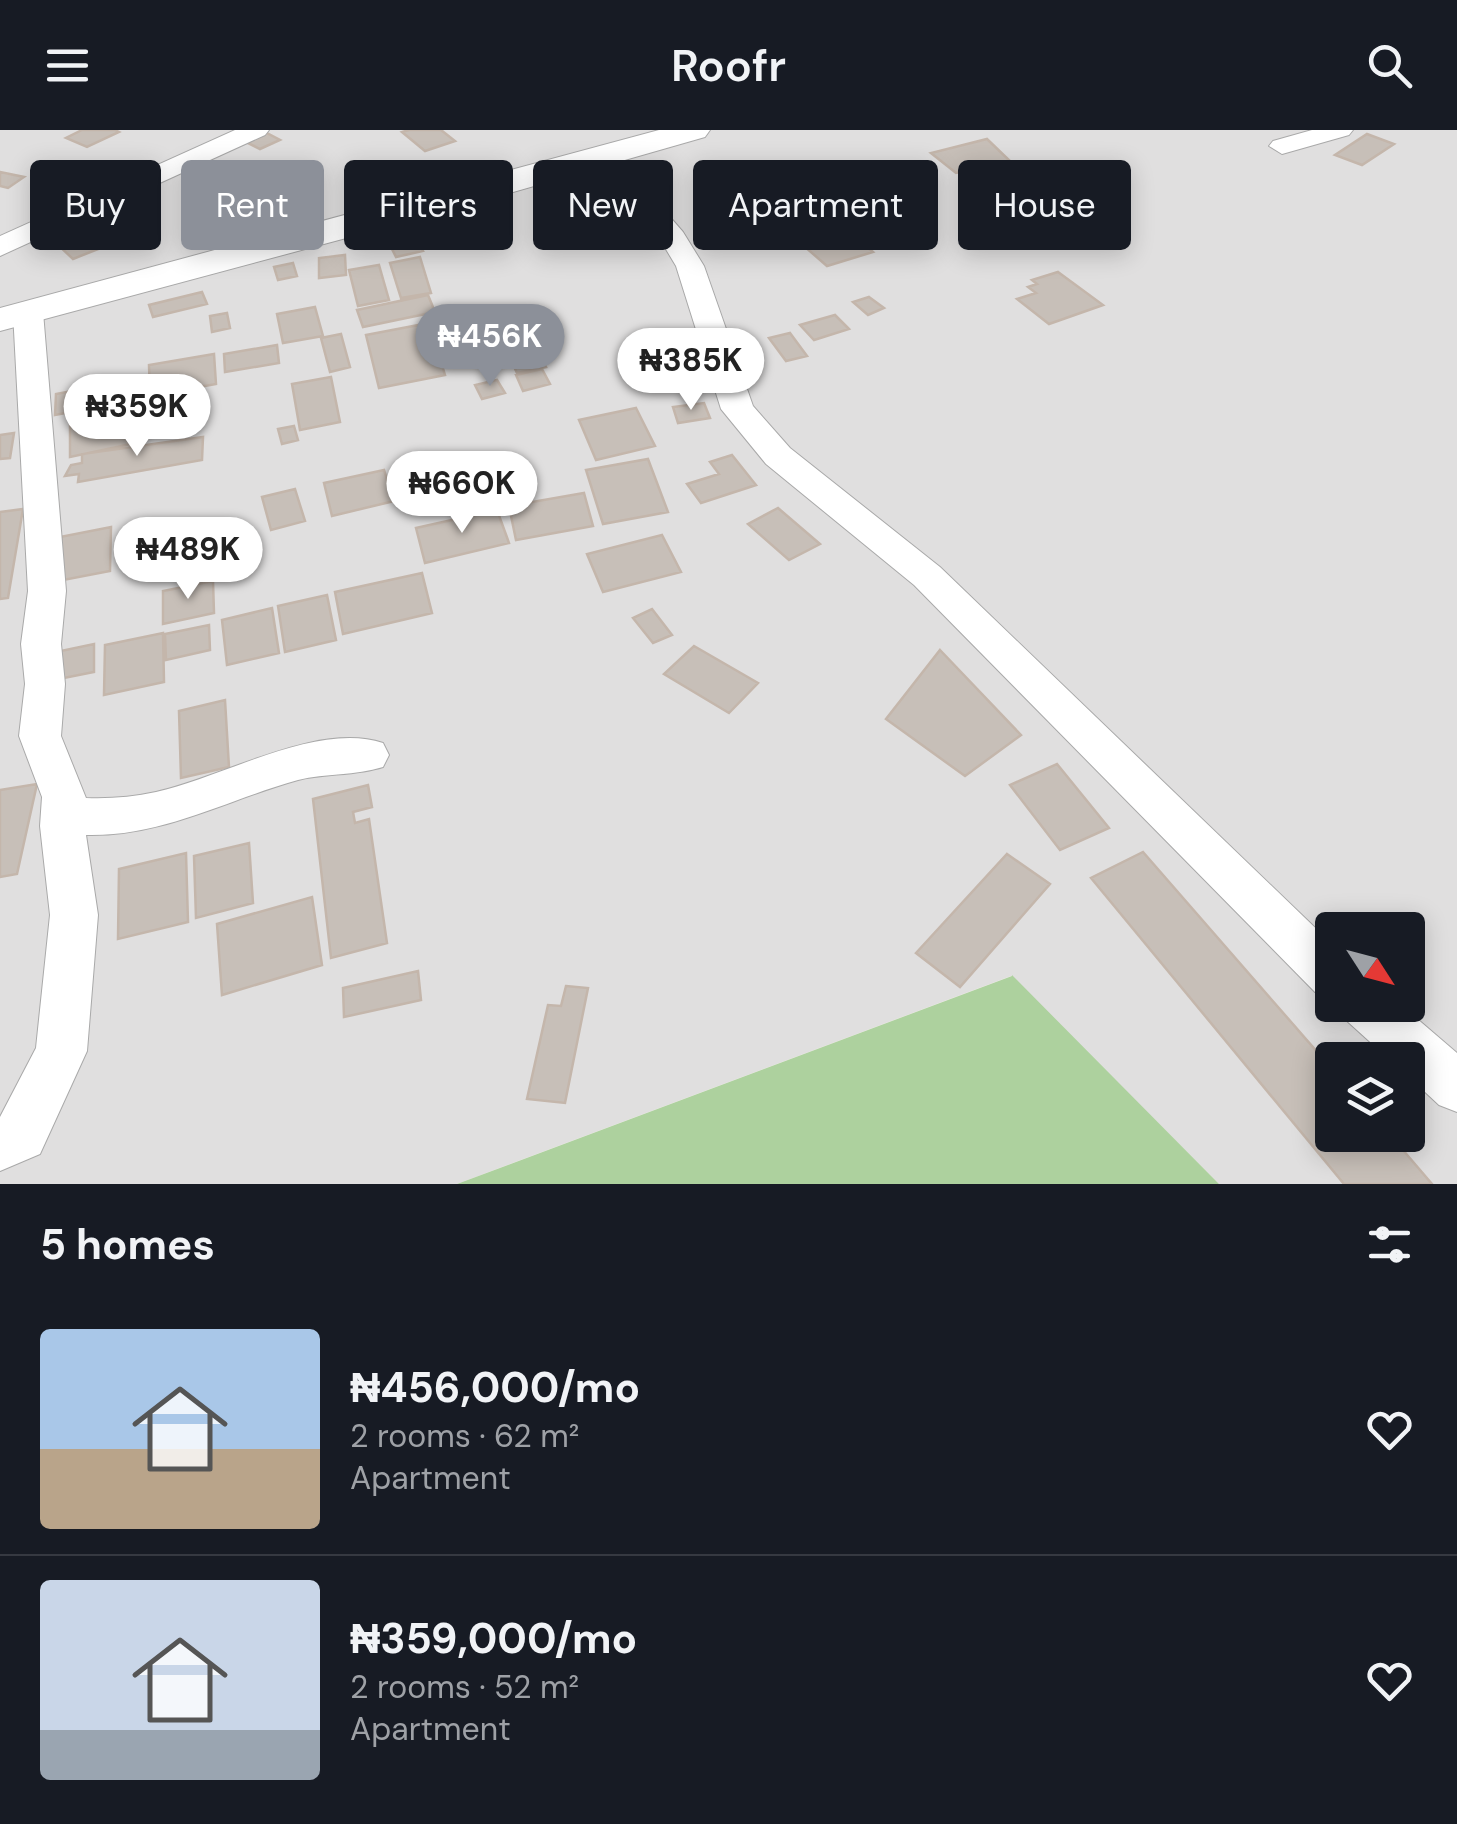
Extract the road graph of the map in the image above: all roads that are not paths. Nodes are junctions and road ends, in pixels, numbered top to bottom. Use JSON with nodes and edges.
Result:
{"nodes":[{"id":1,"x":256,"y":130,"type":"edge"},
{"id":2,"x":694,"y":130,"type":"edge"},
{"id":3,"x":1340,"y":130,"type":"edge"},
{"id":4,"x":1282,"y":146,"type":"dead end"},
{"id":5,"x":590,"y":160,"type":"edge"},
{"id":6,"x":533,"y":176,"type":"edge"},
{"id":7,"x":673,"y":238,"type":"edge"},
{"id":8,"x":0,"y":247,"type":"edge"},
{"id":9,"x":14,"y":316,"type":"edge"},
{"id":10,"x":368,"y":755,"type":"dead end"},
{"id":11,"x":63,"y":816,"type":"junction"},
{"id":12,"x":1315,"y":959,"type":"edge"},
{"id":13,"x":1384,"y":1022,"type":"edge"},
{"id":14,"x":1457,"y":1088,"type":"edge"},
{"id":15,"x":0,"y":1144,"type":"edge"}],
"edges":[{"from":1,"to":8,"type":"street"},
{"from":2,"to":5,"type":"street"},
{"from":3,"to":4,"type":"street"},
{"from":6,"to":9,"type":"street"},
{"from":7,"to":12,"type":"street"},
{"from":9,"to":11,"type":"street"},
{"from":10,"to":11,"type":"street"},
{"from":11,"to":15,"type":"street"},
{"from":13,"to":14,"type":"street"}]}
